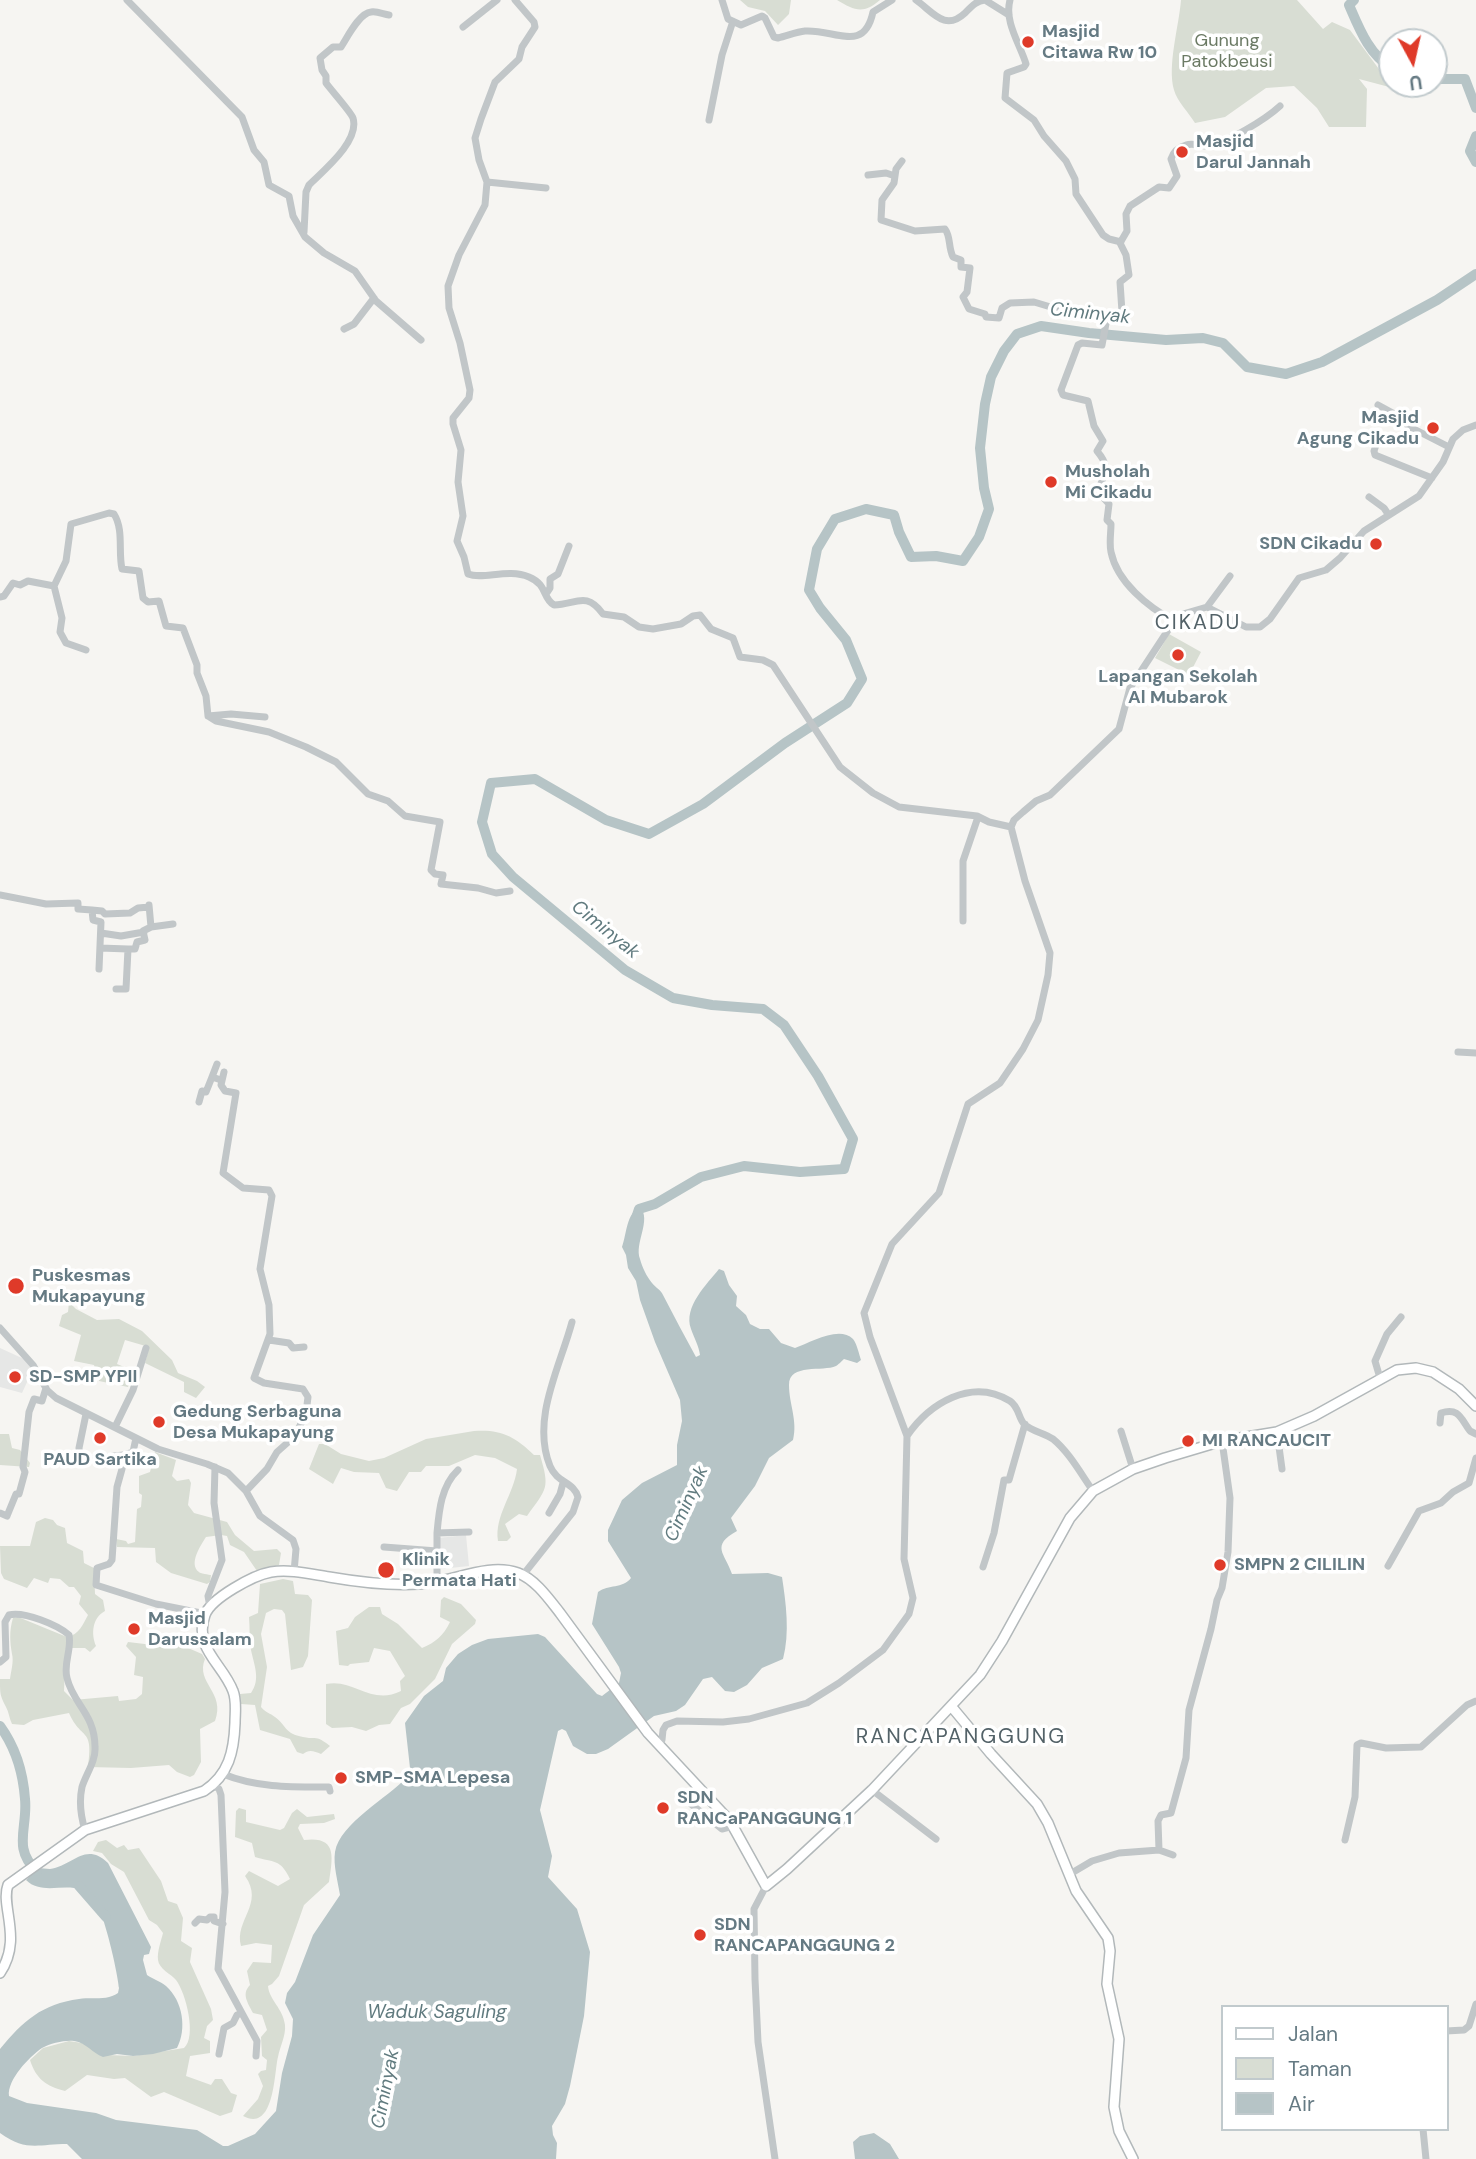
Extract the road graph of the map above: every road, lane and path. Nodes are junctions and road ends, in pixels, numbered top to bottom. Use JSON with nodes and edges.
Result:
{"nodes":[{"id":1,"x":127,"y":0,"type":"edge"},
{"id":2,"x":496,"y":0,"type":"edge"},
{"id":3,"x":515,"y":0,"type":"edge"},
{"id":4,"x":722,"y":0,"type":"edge"},
{"id":5,"x":892,"y":0,"type":"edge"},
{"id":6,"x":916,"y":0,"type":"edge"},
{"id":7,"x":1010,"y":0,"type":"edge"},
{"id":8,"x":389,"y":15,"type":"dead end"},
{"id":9,"x":1009,"y":15,"type":"junction"},
{"id":10,"x":733,"y":21,"type":"junction"},
{"id":11,"x":463,"y":27,"type":"dead end"},
{"id":12,"x":1280,"y":106,"type":"dead end"},
{"id":13,"x":709,"y":120,"type":"dead end"},
{"id":14,"x":902,"y":161,"type":"dead end"},
{"id":15,"x":868,"y":175,"type":"dead end"},
{"id":16,"x":895,"y":176,"type":"junction"},
{"id":17,"x":486,"y":182,"type":"junction"},
{"id":18,"x":546,"y":188,"type":"dead end"},
{"id":19,"x":303,"y":233,"type":"junction"},
{"id":20,"x":1121,"y":242,"type":"junction"},
{"id":21,"x":377,"y":301,"type":"junction"},
{"id":22,"x":1107,"y":318,"type":"junction"},
{"id":23,"x":344,"y":329,"type":"dead end"},
{"id":24,"x":421,"y":340,"type":"dead end"},
{"id":25,"x":1378,"y":405,"type":"dead end"},
{"id":26,"x":1476,"y":425,"type":"edge"},
{"id":27,"x":1379,"y":436,"type":"dead end"},
{"id":28,"x":1449,"y":447,"type":"junction"},
{"id":29,"x":1432,"y":478,"type":"junction"},
{"id":30,"x":1369,"y":497,"type":"dead end"},
{"id":31,"x":1388,"y":514,"type":"junction"},
{"id":32,"x":569,"y":546,"type":"dead end"},
{"id":33,"x":1230,"y":576,"type":"dead end"},
{"id":34,"x":54,"y":586,"type":"junction"},
{"id":35,"x":546,"y":594,"type":"junction"},
{"id":36,"x":0,"y":597,"type":"edge"},
{"id":37,"x":1207,"y":607,"type":"junction"},
{"id":38,"x":1174,"y":621,"type":"junction"},
{"id":39,"x":86,"y":650,"type":"dead end"},
{"id":40,"x":208,"y":716,"type":"junction"},
{"id":41,"x":265,"y":718,"type":"dead end"},
{"id":42,"x":978,"y":817,"type":"junction"},
{"id":43,"x":1011,"y":827,"type":"junction"},
{"id":44,"x":510,"y":891,"type":"dead end"},
{"id":45,"x":0,"y":895,"type":"edge"},
{"id":46,"x":92,"y":910,"type":"junction"},
{"id":47,"x":963,"y":921,"type":"dead end"},
{"id":48,"x":173,"y":924,"type":"dead end"},
{"id":49,"x":151,"y":927,"type":"junction"},
{"id":50,"x":144,"y":932,"type":"junction"},
{"id":51,"x":101,"y":933,"type":"junction"},
{"id":52,"x":100,"y":948,"type":"junction"},
{"id":53,"x":128,"y":950,"type":"junction"},
{"id":54,"x":99,"y":969,"type":"dead end"},
{"id":55,"x":116,"y":989,"type":"dead end"},
{"id":56,"x":1458,"y":1052,"type":"dead end"},
{"id":57,"x":1476,"y":1053,"type":"edge"},
{"id":58,"x":217,"y":1064,"type":"dead end"},
{"id":59,"x":212,"y":1077,"type":"junction"},
{"id":60,"x":199,"y":1102,"type":"dead end"},
{"id":61,"x":1401,"y":1317,"type":"dead end"},
{"id":62,"x":572,"y":1322,"type":"dead end"},
{"id":63,"x":0,"y":1328,"type":"edge"},
{"id":64,"x":269,"y":1340,"type":"junction"},
{"id":65,"x":304,"y":1347,"type":"dead end"},
{"id":66,"x":146,"y":1348,"type":"dead end"},
{"id":67,"x":1380,"y":1378,"type":"junction"},
{"id":68,"x":46,"y":1388,"type":"junction"},
{"id":69,"x":1476,"y":1406,"type":"edge"},
{"id":70,"x":86,"y":1414,"type":"junction"},
{"id":71,"x":1440,"y":1423,"type":"dead end"},
{"id":72,"x":1025,"y":1424,"type":"junction"},
{"id":73,"x":115,"y":1427,"type":"junction"},
{"id":74,"x":1121,"y":1431,"type":"dead end"},
{"id":75,"x":1278,"y":1432,"type":"junction"},
{"id":76,"x":1476,"y":1433,"type":"edge"},
{"id":77,"x":907,"y":1436,"type":"junction"},
{"id":78,"x":136,"y":1438,"type":"junction"},
{"id":79,"x":1222,"y":1441,"type":"junction"},
{"id":80,"x":1476,"y":1443,"type":"edge"},
{"id":81,"x":122,"y":1455,"type":"junction"},
{"id":82,"x":1476,"y":1458,"type":"edge"},
{"id":83,"x":215,"y":1467,"type":"junction"},
{"id":84,"x":1133,"y":1469,"type":"junction"},
{"id":85,"x":1283,"y":1469,"type":"dead end"},
{"id":86,"x":458,"y":1470,"type":"dead end"},
{"id":87,"x":562,"y":1483,"type":"junction"},
{"id":88,"x":246,"y":1491,"type":"junction"},
{"id":89,"x":1093,"y":1491,"type":"junction"},
{"id":90,"x":0,"y":1513,"type":"edge"},
{"id":91,"x":549,"y":1513,"type":"dead end"},
{"id":92,"x":469,"y":1532,"type":"dead end"},
{"id":93,"x":437,"y":1533,"type":"junction"},
{"id":94,"x":384,"y":1547,"type":"dead end"},
{"id":95,"x":437,"y":1551,"type":"junction"},
{"id":96,"x":1388,"y":1566,"type":"dead end"},
{"id":97,"x":983,"y":1567,"type":"dead end"},
{"id":98,"x":294,"y":1572,"type":"junction"},
{"id":99,"x":523,"y":1575,"type":"junction"},
{"id":100,"x":437,"y":1583,"type":"junction"},
{"id":101,"x":208,"y":1611,"type":"junction"},
{"id":102,"x":0,"y":1662,"type":"edge"},
{"id":103,"x":1476,"y":1701,"type":"edge"},
{"id":104,"x":951,"y":1706,"type":"junction"},
{"id":105,"x":658,"y":1744,"type":"junction"},
{"id":106,"x":223,"y":1774,"type":"junction"},
{"id":107,"x":214,"y":1785,"type":"junction"},
{"id":108,"x":872,"y":1790,"type":"junction"},
{"id":109,"x":330,"y":1791,"type":"dead end"},
{"id":110,"x":681,"y":1796,"type":"dead end"},
{"id":111,"x":733,"y":1826,"type":"junction"},
{"id":112,"x":85,"y":1830,"type":"junction"},
{"id":113,"x":936,"y":1839,"type":"dead end"},
{"id":114,"x":1345,"y":1840,"type":"dead end"},
{"id":115,"x":1159,"y":1850,"type":"junction"},
{"id":116,"x":1173,"y":1855,"type":"dead end"},
{"id":117,"x":1070,"y":1874,"type":"junction"},
{"id":118,"x":765,"y":1886,"type":"junction"},
{"id":119,"x":195,"y":1923,"type":"dead end"},
{"id":120,"x":223,"y":1924,"type":"junction"},
{"id":121,"x":0,"y":1973,"type":"edge"},
{"id":122,"x":1476,"y":2004,"type":"edge"},
{"id":123,"x":242,"y":2013,"type":"junction"},
{"id":124,"x":1448,"y":2031,"type":"edge"},
{"id":125,"x":219,"y":2054,"type":"dead end"},
{"id":126,"x":256,"y":2056,"type":"dead end"},
{"id":127,"x":1423,"y":2131,"type":"edge"},
{"id":128,"x":775,"y":2159,"type":"edge"},
{"id":129,"x":1133,"y":2159,"type":"edge"},
{"id":130,"x":1426,"y":2159,"type":"edge"}],
"edges":[{"from":1,"to":19,"type":"street"},
{"from":2,"to":11,"type":"street"},
{"from":3,"to":17,"type":"street"},
{"from":4,"to":10,"type":"street"},
{"from":5,"to":10,"type":"street"},
{"from":6,"to":9,"type":"street"},
{"from":7,"to":9,"type":"street"},
{"from":8,"to":19,"type":"street"},
{"from":9,"to":20,"type":"street"},
{"from":10,"to":13,"type":"street"},
{"from":12,"to":20,"type":"street"},
{"from":14,"to":16,"type":"street"},
{"from":15,"to":16,"type":"street"},
{"from":16,"to":22,"type":"street"},
{"from":17,"to":18,"type":"street"},
{"from":17,"to":35,"type":"street"},
{"from":19,"to":21,"type":"street"},
{"from":20,"to":22,"type":"street"},
{"from":21,"to":23,"type":"street"},
{"from":21,"to":24,"type":"street"},
{"from":22,"to":38,"type":"street"},
{"from":25,"to":28,"type":"street"},
{"from":26,"to":28,"type":"street"},
{"from":27,"to":29,"type":"street"},
{"from":28,"to":29,"type":"street"},
{"from":29,"to":31,"type":"street"},
{"from":30,"to":31,"type":"street"},
{"from":31,"to":37,"type":"street"},
{"from":32,"to":35,"type":"street"},
{"from":33,"to":37,"type":"street"},
{"from":34,"to":36,"type":"street"},
{"from":34,"to":39,"type":"street"},
{"from":34,"to":40,"type":"street"},
{"from":35,"to":42,"type":"street"},
{"from":37,"to":38,"type":"street"},
{"from":38,"to":43,"type":"street"},
{"from":40,"to":41,"type":"street"},
{"from":40,"to":44,"type":"street"},
{"from":42,"to":43,"type":"street"},
{"from":42,"to":47,"type":"street"},
{"from":43,"to":77,"type":"street"},
{"from":45,"to":46,"type":"street"},
{"from":46,"to":49,"type":"street"},
{"from":46,"to":51,"type":"street"},
{"from":48,"to":49,"type":"street"},
{"from":49,"to":50,"type":"street"},
{"from":50,"to":51,"type":"street"},
{"from":50,"to":53,"type":"street"},
{"from":51,"to":52,"type":"street"},
{"from":52,"to":53,"type":"street"},
{"from":52,"to":54,"type":"street"},
{"from":53,"to":55,"type":"street"},
{"from":56,"to":57,"type":"street"},
{"from":58,"to":59,"type":"street"},
{"from":59,"to":60,"type":"street"},
{"from":59,"to":64,"type":"street"},
{"from":61,"to":67,"type":"street"},
{"from":62,"to":87,"type":"street"},
{"from":63,"to":68,"type":"street"},
{"from":64,"to":65,"type":"street"},
{"from":64,"to":88,"type":"street"},
{"from":66,"to":73,"type":"street"},
{"from":67,"to":69,"type":"main road"},
{"from":67,"to":75,"type":"main road"},
{"from":68,"to":70,"type":"street"},
{"from":68,"to":90,"type":"street"},
{"from":70,"to":73,"type":"street"},
{"from":70,"to":81,"type":"street"},
{"from":71,"to":76,"type":"street"},
{"from":72,"to":77,"type":"street"},
{"from":72,"to":89,"type":"street"},
{"from":72,"to":97,"type":"street"},
{"from":73,"to":78,"type":"street"},
{"from":74,"to":84,"type":"street"},
{"from":75,"to":79,"type":"main road"},
{"from":75,"to":85,"type":"street"},
{"from":76,"to":80,"type":"street"},
{"from":77,"to":105,"type":"street"},
{"from":78,"to":81,"type":"street"},
{"from":78,"to":83,"type":"street"},
{"from":79,"to":84,"type":"main road"},
{"from":79,"to":115,"type":"street"},
{"from":81,"to":101,"type":"street"},
{"from":82,"to":96,"type":"street"},
{"from":83,"to":88,"type":"street"},
{"from":83,"to":101,"type":"street"},
{"from":84,"to":89,"type":"main road"},
{"from":86,"to":93,"type":"street"},
{"from":87,"to":91,"type":"street"},
{"from":87,"to":99,"type":"street"},
{"from":88,"to":98,"type":"street"},
{"from":89,"to":104,"type":"main road"},
{"from":92,"to":93,"type":"street"},
{"from":93,"to":95,"type":"street"},
{"from":94,"to":95,"type":"street"},
{"from":95,"to":100,"type":"street"},
{"from":98,"to":100,"type":"main road"},
{"from":98,"to":101,"type":"main road"},
{"from":99,"to":100,"type":"main road"},
{"from":99,"to":105,"type":"main road"},
{"from":101,"to":106,"type":"main road"},
{"from":102,"to":112,"type":"street"},
{"from":103,"to":114,"type":"street"},
{"from":104,"to":108,"type":"main road"},
{"from":104,"to":117,"type":"main road"},
{"from":105,"to":111,"type":"main road"},
{"from":106,"to":107,"type":"main road"},
{"from":106,"to":109,"type":"street"},
{"from":107,"to":112,"type":"main road"},
{"from":107,"to":120,"type":"street"},
{"from":108,"to":113,"type":"street"},
{"from":108,"to":118,"type":"main road"},
{"from":110,"to":111,"type":"street"},
{"from":111,"to":118,"type":"main road"},
{"from":112,"to":121,"type":"main road"},
{"from":115,"to":116,"type":"street"},
{"from":115,"to":117,"type":"street"},
{"from":117,"to":129,"type":"main road"},
{"from":118,"to":128,"type":"street"},
{"from":119,"to":120,"type":"street"},
{"from":120,"to":123,"type":"street"},
{"from":122,"to":124,"type":"street"},
{"from":123,"to":125,"type":"street"},
{"from":123,"to":126,"type":"street"},
{"from":127,"to":130,"type":"street"}]}
